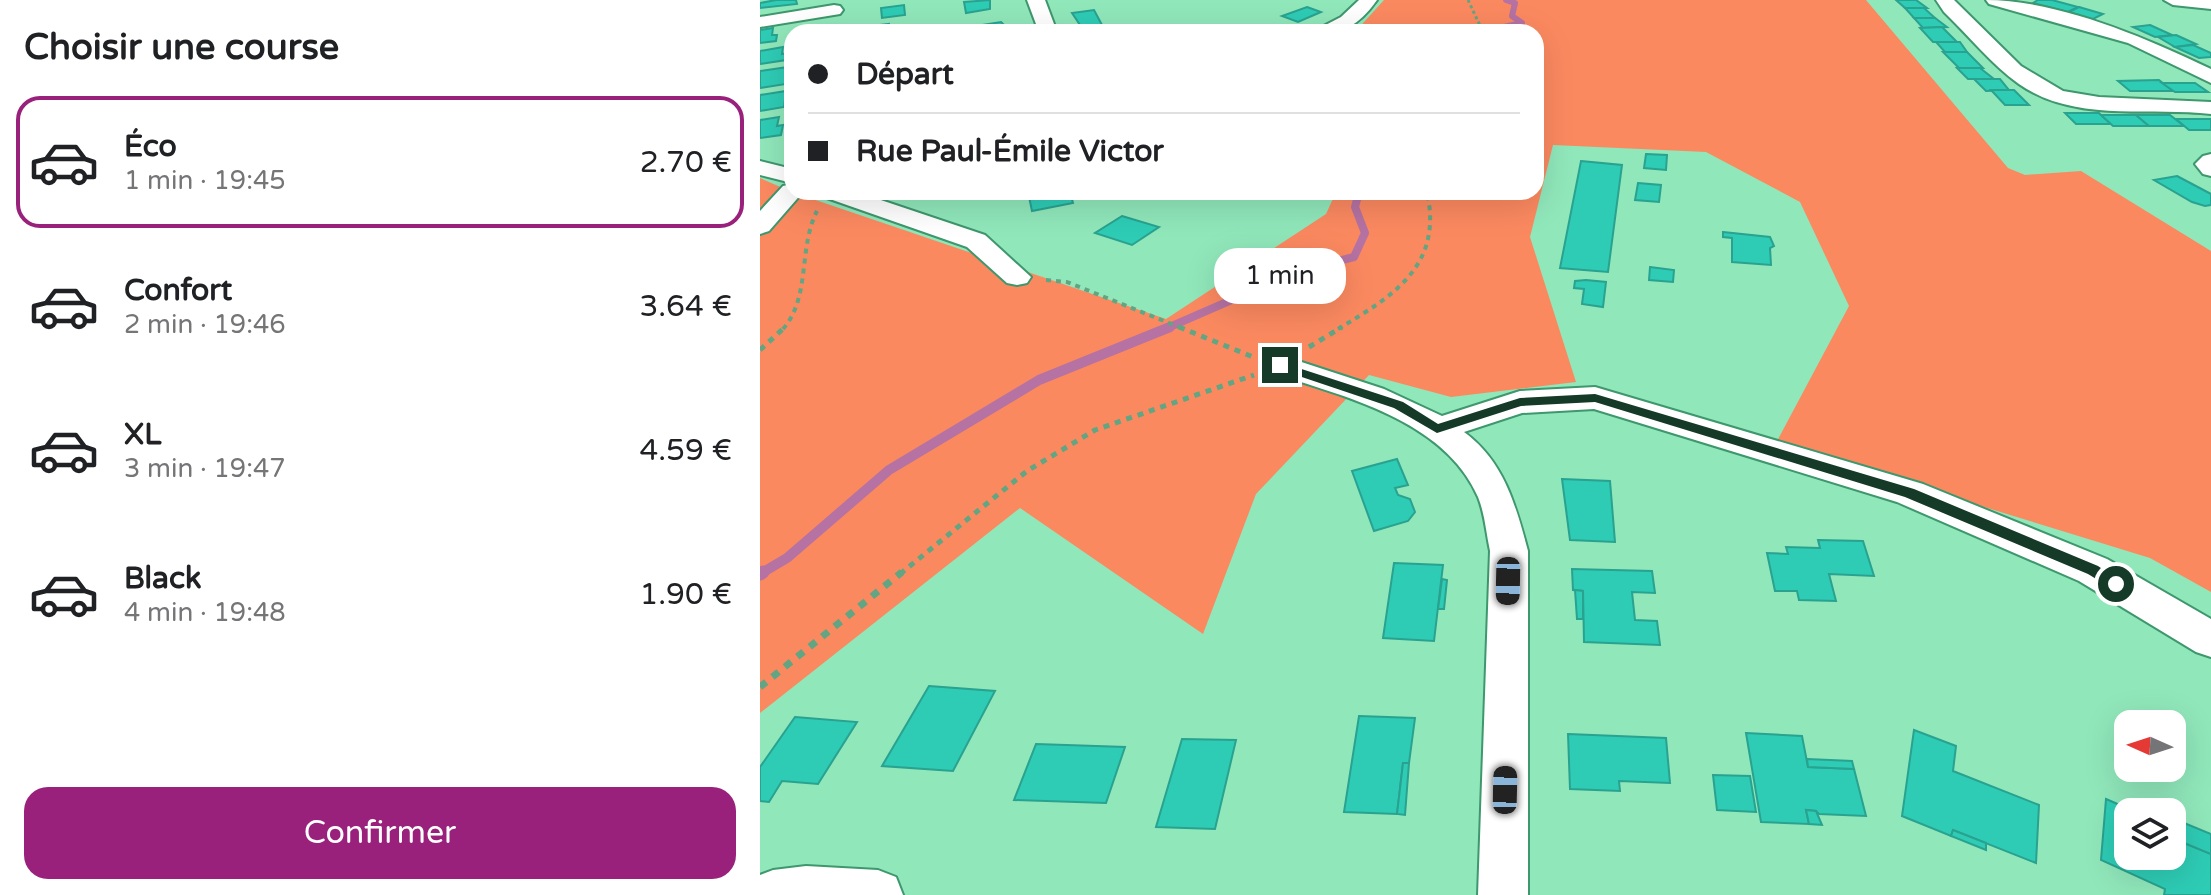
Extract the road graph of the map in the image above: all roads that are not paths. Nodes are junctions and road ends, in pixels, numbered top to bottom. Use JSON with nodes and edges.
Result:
{"nodes":[{"id":1,"x":1036,"y":0,"type":"edge"},
{"id":2,"x":1368,"y":0,"type":"edge"},
{"id":3,"x":1945,"y":0,"type":"edge"},
{"id":4,"x":1995,"y":0,"type":"edge"},
{"id":5,"x":2173,"y":0,"type":"edge"},
{"id":6,"x":854,"y":1,"type":"edge"},
{"id":7,"x":2211,"y":4,"type":"edge"},
{"id":8,"x":834,"y":5,"type":"edge"},
{"id":9,"x":760,"y":22,"type":"edge"},
{"id":10,"x":1045,"y":24,"type":"edge"},
{"id":11,"x":1341,"y":24,"type":"edge"},
{"id":12,"x":2211,"y":77,"type":"edge"},
{"id":13,"x":2211,"y":108,"type":"edge"},
{"id":14,"x":2211,"y":161,"type":"edge"},
{"id":15,"x":760,"y":168,"type":"edge"},
{"id":16,"x":2211,"y":169,"type":"edge"},
{"id":17,"x":784,"y":176,"type":"edge"},
{"id":18,"x":784,"y":180,"type":"edge"},
{"id":19,"x":760,"y":188,"type":"edge"},
{"id":20,"x":784,"y":200,"type":"edge"},
{"id":21,"x":855,"y":200,"type":"edge"},
{"id":22,"x":760,"y":226,"type":"edge"},
{"id":23,"x":1017,"y":277,"type":"road end"},
{"id":24,"x":1280,"y":365,"type":"road end"},
{"id":25,"x":1437,"y":429,"type":"junction"},
{"id":26,"x":2211,"y":640,"type":"edge"},
{"id":27,"x":773,"y":895,"type":"edge"},
{"id":28,"x":878,"y":895,"type":"edge"},
{"id":29,"x":1503,"y":895,"type":"edge"}],
"edges":[{"from":1,"to":10,"type":"street"},
{"from":2,"to":11,"type":"street"},
{"from":3,"to":13,"type":"street"},
{"from":4,"to":12,"type":"street"},
{"from":5,"to":7,"type":"street"},
{"from":6,"to":8,"type":"street"},
{"from":8,"to":9,"type":"street"},
{"from":14,"to":16,"type":"street"},
{"from":15,"to":17,"type":"street"},
{"from":18,"to":19,"type":"street"},
{"from":20,"to":22,"type":"street"},
{"from":21,"to":23,"type":"street"},
{"from":24,"to":25,"type":"street"},
{"from":25,"to":26,"type":"street"},
{"from":25,"to":29,"type":"street"},
{"from":27,"to":28,"type":"street"}]}
